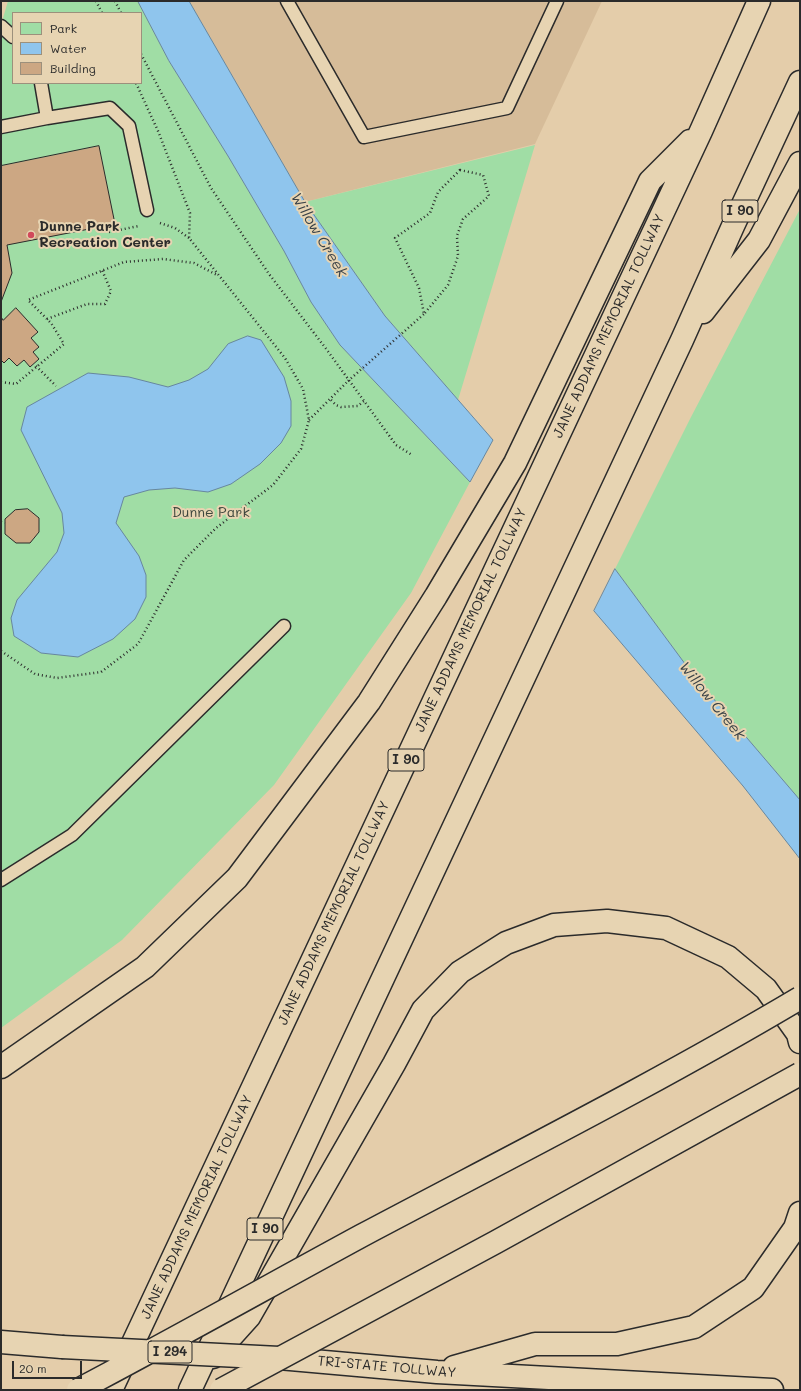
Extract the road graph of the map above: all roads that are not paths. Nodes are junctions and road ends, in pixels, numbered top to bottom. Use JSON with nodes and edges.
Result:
{"nodes":[{"id":1,"x":287,"y":1,"type":"edge"},
{"id":2,"x":557,"y":1,"type":"edge"},
{"id":3,"x":759,"y":1,"type":"edge"},
{"id":4,"x":1,"y":26,"type":"edge"},
{"id":5,"x":12,"y":36,"type":"edge"},
{"id":6,"x":800,"y":82,"type":"edge"},
{"id":7,"x":41,"y":84,"type":"edge"},
{"id":8,"x":47,"y":118,"type":"junction"},
{"id":9,"x":1,"y":127,"type":"edge"},
{"id":10,"x":700,"y":131,"type":"junction"},
{"id":11,"x":800,"y":163,"type":"edge"},
{"id":12,"x":147,"y":210,"type":"dead end"},
{"id":13,"x":682,"y":340,"type":"junction"},
{"id":14,"x":284,"y":626,"type":"dead end"},
{"id":15,"x":1,"y":880,"type":"edge"},
{"id":16,"x":800,"y":998,"type":"edge"},
{"id":17,"x":800,"y":1042,"type":"edge"},
{"id":18,"x":1,"y":1067,"type":"edge"},
{"id":19,"x":800,"y":1074,"type":"edge"},
{"id":20,"x":800,"y":1213,"type":"edge"},
{"id":21,"x":1,"y":1342,"type":"edge"},
{"id":22,"x":436,"y":1372,"type":"junction"},
{"id":23,"x":193,"y":1383,"type":"edge"},
{"id":24,"x":78,"y":1390,"type":"edge"},
{"id":25,"x":111,"y":1390,"type":"edge"},
{"id":26,"x":221,"y":1390,"type":"edge"},
{"id":27,"x":772,"y":1390,"type":"edge"}],
"edges":[{"from":1,"to":2,"type":"lane"},
{"from":3,"to":10,"type":"highway","name":"JANE ADDAMS MEMORIAL TOLLWAY","number":"I 90"},
{"from":4,"to":5,"type":"lane"},
{"from":6,"to":13,"type":"highway","number":"I 90"},
{"from":7,"to":8,"type":"lane"},
{"from":8,"to":9,"type":"lane"},
{"from":8,"to":12,"type":"lane"},
{"from":10,"to":18,"type":"highway"},
{"from":10,"to":25,"type":"highway","name":"JANE ADDAMS MEMORIAL TOLLWAY","number":"I 90"},
{"from":11,"to":13,"type":"highway","number":"I 90"},
{"from":13,"to":23,"type":"highway","number":"I 90"},
{"from":14,"to":15,"type":"lane"},
{"from":16,"to":24,"type":"highway","bridge":true},
{"from":17,"to":23,"type":"highway"},
{"from":19,"to":26,"type":"highway","bridge":true},
{"from":20,"to":22,"type":"highway"},
{"from":21,"to":22,"type":"highway","name":"TRI-STATE TOLLWAY","number":"I 294","bridge":true},
{"from":22,"to":27,"type":"highway","name":"TRI-STATE TOLLWAY","number":"I 294"}]}
